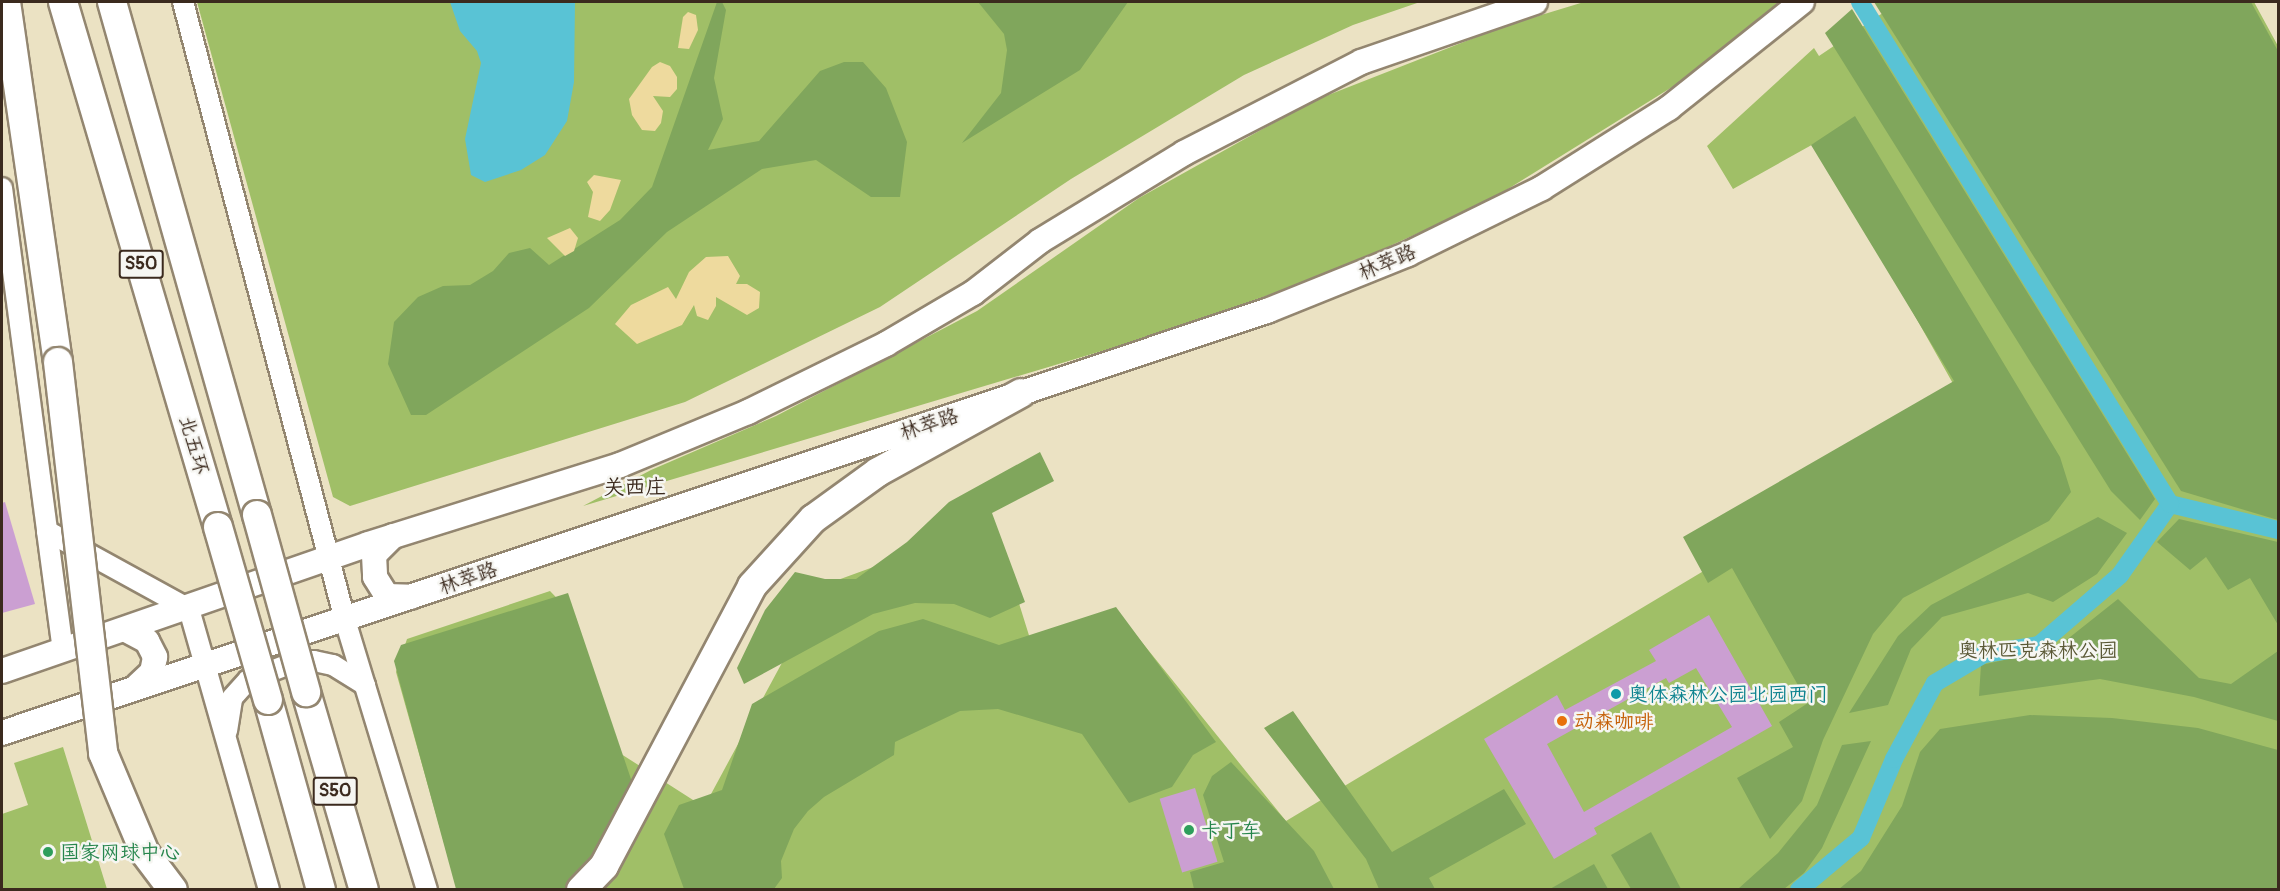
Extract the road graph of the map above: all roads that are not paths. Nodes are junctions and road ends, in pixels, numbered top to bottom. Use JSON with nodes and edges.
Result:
{"nodes":[{"id":1,"x":6,"y":2,"type":"edge"},
{"id":2,"x":63,"y":2,"type":"edge"},
{"id":3,"x":112,"y":2,"type":"edge"},
{"id":4,"x":183,"y":2,"type":"edge"},
{"id":5,"x":1535,"y":2,"type":"edge"},
{"id":6,"x":1802,"y":2,"type":"edge"},
{"id":7,"x":2,"y":188,"type":"edge"},
{"id":8,"x":1021,"y":393,"type":"junction"},
{"id":9,"x":46,"y":531,"type":"junction"},
{"id":10,"x":393,"y":536,"type":"junction"},
{"id":11,"x":329,"y":560,"type":"junction"},
{"id":12,"x":411,"y":597,"type":"junction"},
{"id":13,"x":189,"y":609,"type":"junction"},
{"id":14,"x":345,"y":620,"type":"junction"},
{"id":15,"x":126,"y":630,"type":"junction"},
{"id":16,"x":63,"y":651,"type":"junction"},
{"id":17,"x":204,"y":662,"type":"junction"},
{"id":18,"x":2,"y":671,"type":"edge"},
{"id":19,"x":138,"y":685,"type":"junction"},
{"id":20,"x":364,"y":685,"type":"junction"},
{"id":21,"x":2,"y":733,"type":"edge"},
{"id":22,"x":226,"y":737,"type":"junction"},
{"id":23,"x":173,"y":890,"type":"edge"},
{"id":24,"x":269,"y":890,"type":"edge"},
{"id":25,"x":321,"y":890,"type":"edge"},
{"id":26,"x":364,"y":890,"type":"edge"},
{"id":27,"x":427,"y":890,"type":"edge"},
{"id":28,"x":581,"y":890,"type":"edge"}],
"edges":[{"from":1,"to":23,"type":"highway","bridge":true},
{"from":2,"to":25,"type":"highway","name":"北五环","number":"S50","bridge":true},
{"from":3,"to":26,"type":"highway","number":"S50","bridge":true},
{"from":4,"to":11,"type":"street"},
{"from":5,"to":10,"type":"main road"},
{"from":6,"to":8,"type":"main road","name":"林萃路"},
{"from":7,"to":9,"type":"street"},
{"from":8,"to":12,"type":"main road","name":"林萃路"},
{"from":8,"to":28,"type":"highway"},
{"from":9,"to":13,"type":"street"},
{"from":9,"to":16,"type":"street"},
{"from":10,"to":11,"type":"main road"},
{"from":10,"to":12,"type":"main road"},
{"from":11,"to":13,"type":"main road"},
{"from":11,"to":14,"type":"street"},
{"from":12,"to":14,"type":"main road","name":"林萃路"},
{"from":13,"to":15,"type":"main road"},
{"from":13,"to":17,"type":"street"},
{"from":14,"to":17,"type":"main road","name":"林萃路"},
{"from":14,"to":20,"type":"street"},
{"from":15,"to":16,"type":"main road"},
{"from":15,"to":19,"type":"main road"},
{"from":16,"to":18,"type":"main road"},
{"from":17,"to":19,"type":"main road","name":"林萃路"},
{"from":17,"to":22,"type":"street"},
{"from":19,"to":21,"type":"main road","name":"林萃路"},
{"from":20,"to":22,"type":"street"},
{"from":20,"to":27,"type":"street"},
{"from":22,"to":24,"type":"street"}]}
